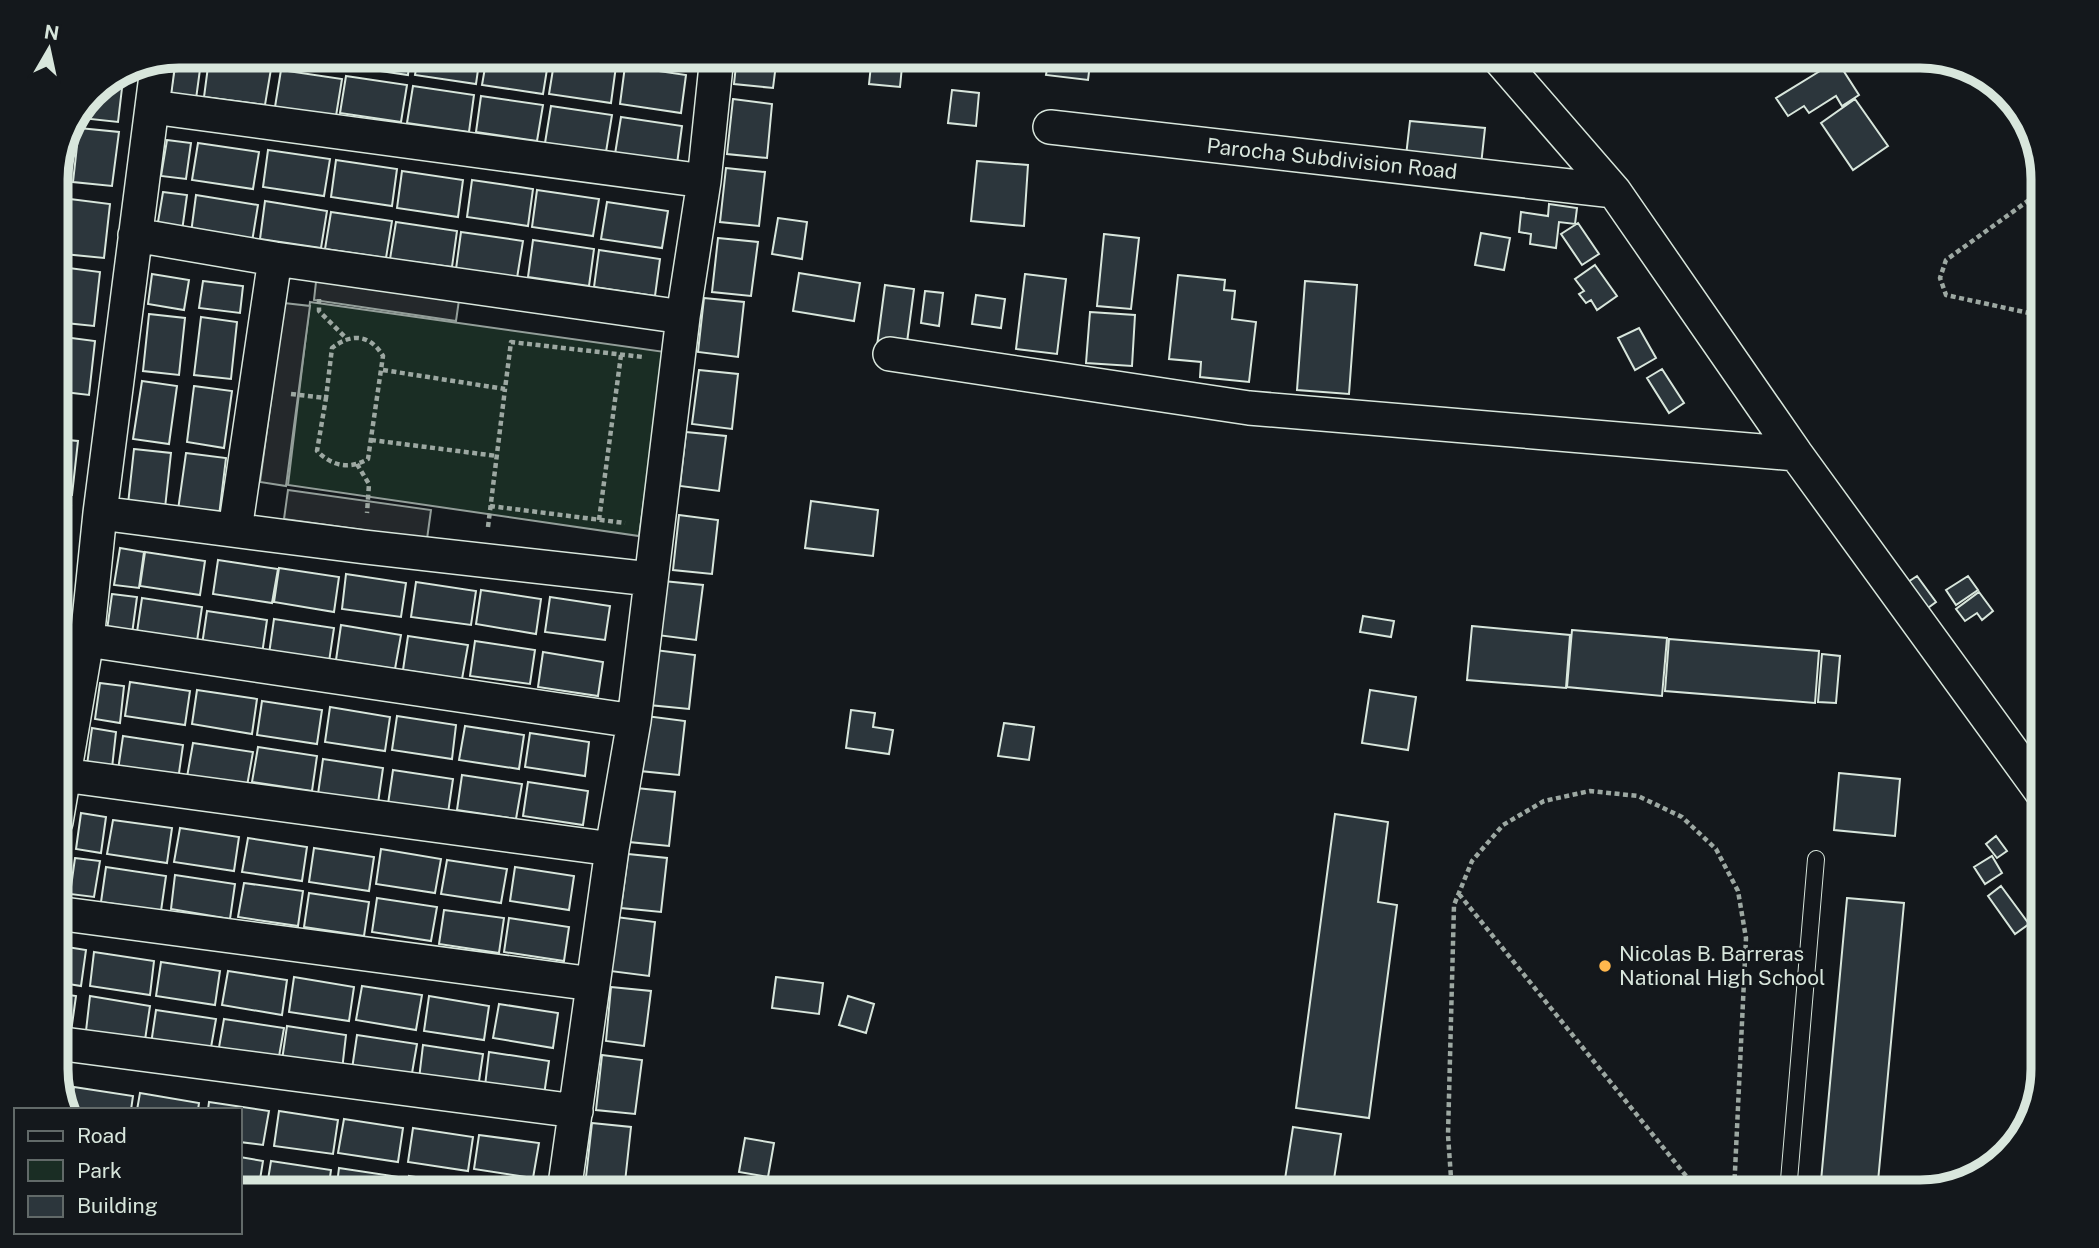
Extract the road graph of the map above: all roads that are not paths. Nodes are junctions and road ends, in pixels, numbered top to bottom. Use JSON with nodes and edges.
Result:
{"nodes":[{"id":1,"x":716,"y":68,"type":"edge"},
{"id":2,"x":1507,"y":68,"type":"edge"},
{"id":3,"x":157,"y":70,"type":"edge"},
{"id":4,"x":152,"y":107,"type":"junction"},
{"id":5,"x":1049,"y":128,"type":"dead end"},
{"id":6,"x":704,"y":181,"type":"junction"},
{"id":7,"x":1614,"y":191,"type":"junction"},
{"id":8,"x":135,"y":235,"type":"junction"},
{"id":9,"x":275,"y":259,"type":"junction"},
{"id":10,"x":683,"y":317,"type":"junction"},
{"id":11,"x":890,"y":354,"type":"dead end"},
{"id":12,"x":1796,"y":454,"type":"junction"},
{"id":13,"x":100,"y":513,"type":"junction"},
{"id":14,"x":235,"y":530,"type":"junction"},
{"id":15,"x":650,"y":579,"type":"junction"},
{"id":16,"x":87,"y":640,"type":"junction"},
{"id":17,"x":634,"y":720,"type":"junction"},
{"id":18,"x":68,"y":752,"type":"edge"},
{"id":19,"x":68,"y":776,"type":"edge"},
{"id":20,"x":2031,"y":777,"type":"edge"},
{"id":21,"x":612,"y":849,"type":"junction"},
{"id":22,"x":1816,"y":859,"type":"dead end"},
{"id":23,"x":68,"y":915,"type":"edge"},
{"id":24,"x":593,"y":984,"type":"junction"},
{"id":25,"x":68,"y":1046,"type":"edge"},
{"id":26,"x":576,"y":1111,"type":"junction"},
{"id":27,"x":566,"y":1180,"type":"edge"},
{"id":28,"x":1789,"y":1180,"type":"edge"}],
"edges":[{"from":1,"to":6,"type":"street"},
{"from":2,"to":7,"type":"street"},
{"from":3,"to":4,"type":"street"},
{"from":4,"to":6,"type":"street"},
{"from":4,"to":8,"type":"street"},
{"from":5,"to":7,"type":"street","name":"Parocha Subdivision Road"},
{"from":6,"to":10,"type":"street"},
{"from":7,"to":12,"type":"street"},
{"from":8,"to":9,"type":"street"},
{"from":8,"to":13,"type":"street"},
{"from":9,"to":10,"type":"street"},
{"from":9,"to":14,"type":"street"},
{"from":10,"to":15,"type":"street"},
{"from":11,"to":12,"type":"street"},
{"from":12,"to":20,"type":"street"},
{"from":13,"to":14,"type":"street"},
{"from":13,"to":16,"type":"street"},
{"from":14,"to":15,"type":"street"},
{"from":15,"to":17,"type":"street"},
{"from":16,"to":17,"type":"street"},
{"from":16,"to":18,"type":"street"},
{"from":17,"to":21,"type":"street"},
{"from":19,"to":21,"type":"street"},
{"from":21,"to":24,"type":"street"},
{"from":22,"to":28,"type":"lane"},
{"from":23,"to":24,"type":"street"},
{"from":24,"to":26,"type":"street"},
{"from":25,"to":26,"type":"street"},
{"from":26,"to":27,"type":"street"}]}
